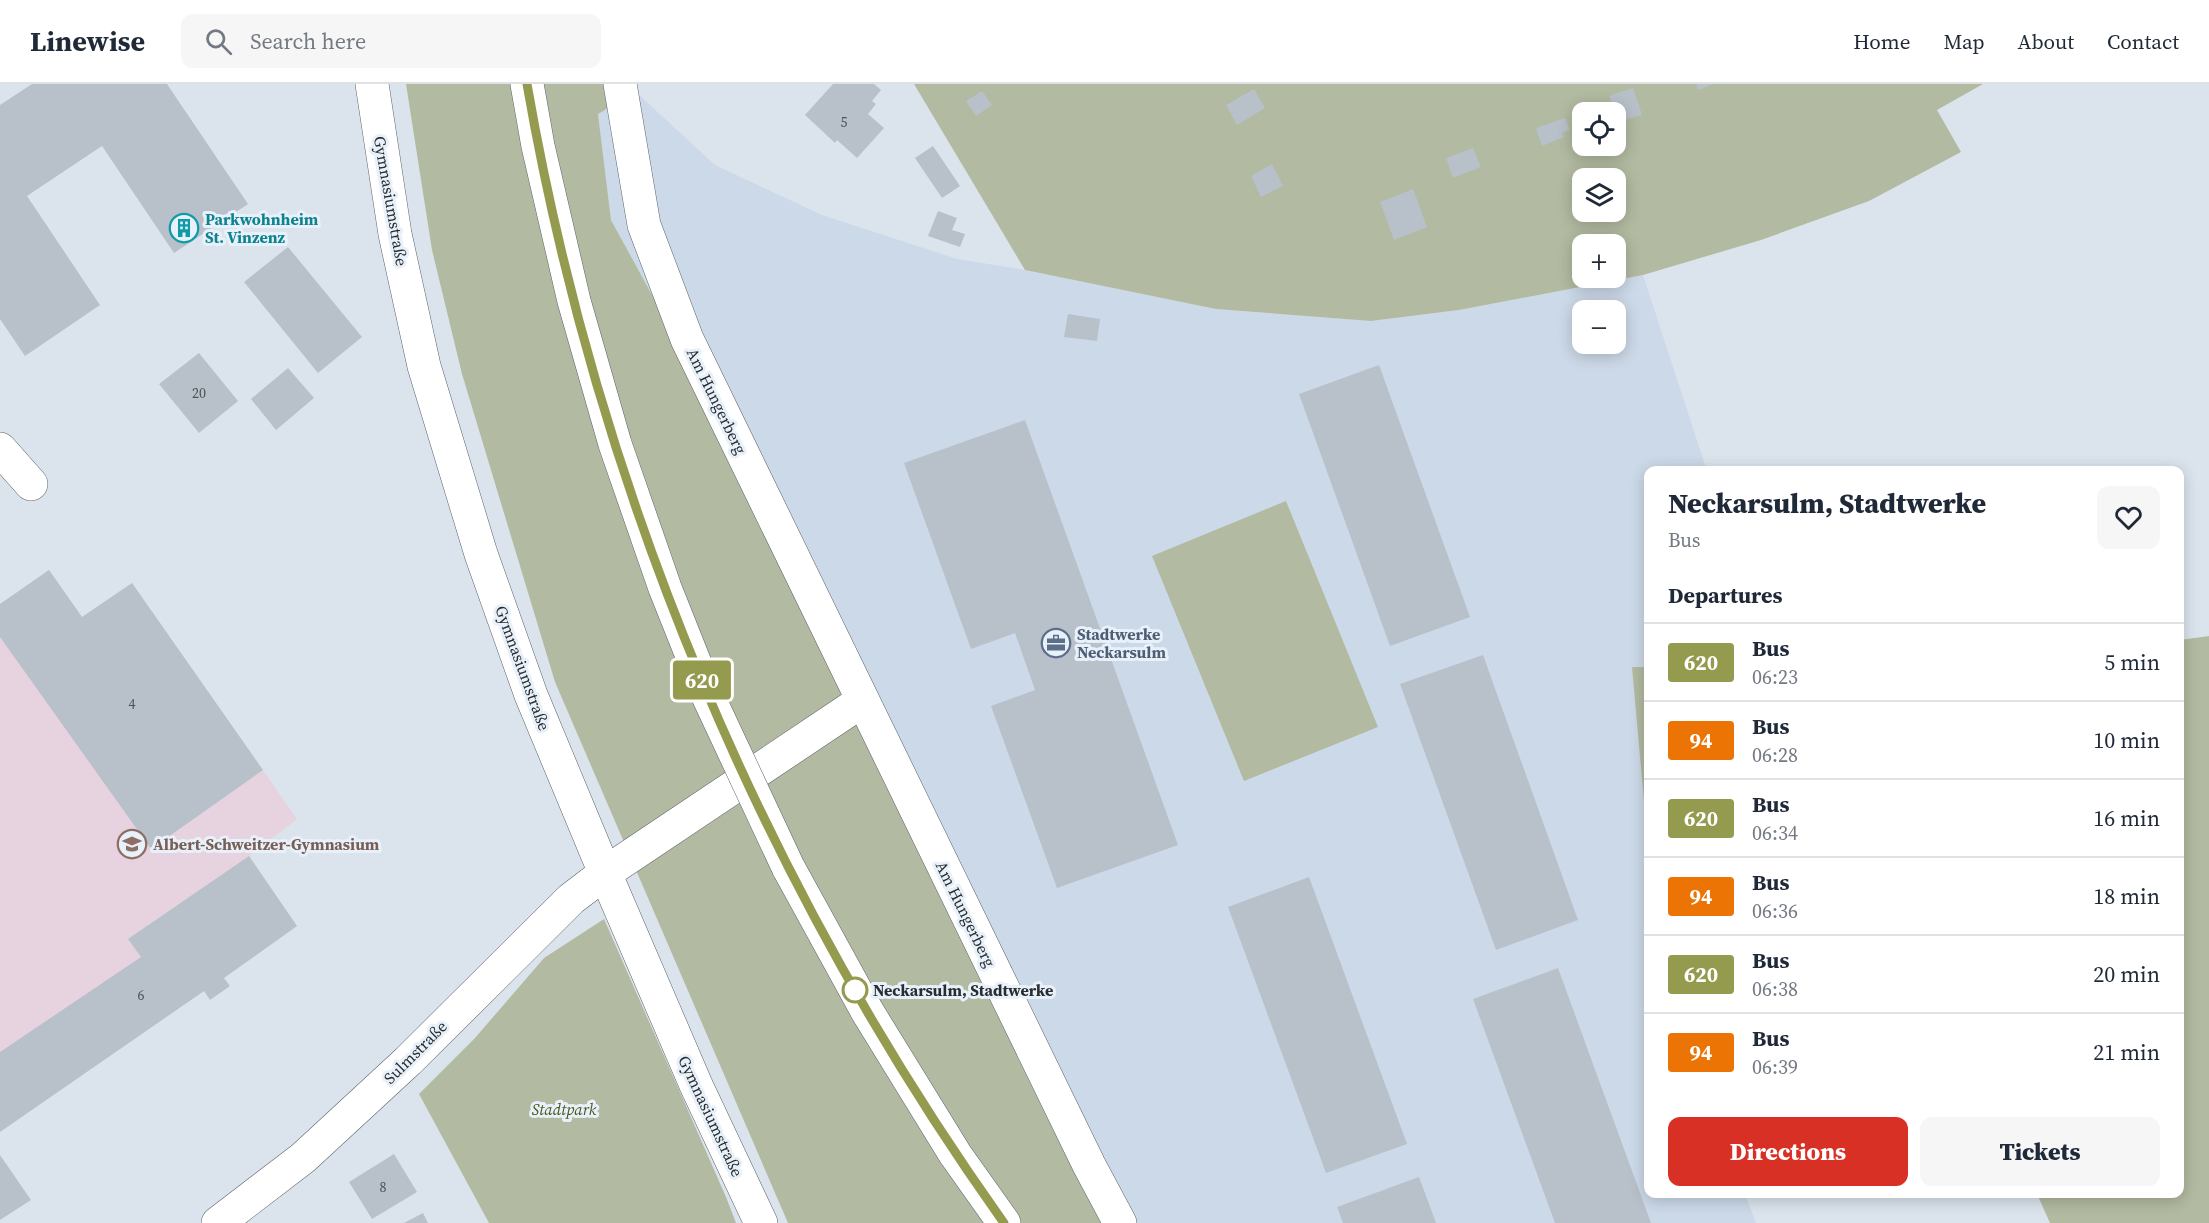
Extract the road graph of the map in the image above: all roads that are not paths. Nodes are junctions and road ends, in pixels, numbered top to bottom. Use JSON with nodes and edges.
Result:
{"nodes":[{"id":1,"x":372,"y":84,"type":"edge"},
{"id":2,"x":527,"y":84,"type":"edge"},
{"id":3,"x":620,"y":84,"type":"edge"},
{"id":4,"x":0,"y":449,"type":"edge"},
{"id":5,"x":31,"y":484,"type":"dead end"},
{"id":6,"x":862,"y":701,"type":"junction"},
{"id":7,"x":605,"y":873,"type":"junction"},
{"id":8,"x":218,"y":1223,"type":"edge"},
{"id":9,"x":761,"y":1223,"type":"edge"},
{"id":10,"x":1004,"y":1223,"type":"edge"},
{"id":11,"x":1120,"y":1223,"type":"edge"}],
"edges":[{"from":1,"to":7,"type":"main road","name":"Gymnasiumstraße"},
{"from":2,"to":10,"type":"main road","bridge":true},
{"from":3,"to":6,"type":"main road","name":"Am Hungerberg"},
{"from":4,"to":5,"type":"main road"},
{"from":6,"to":7,"type":"main road"},
{"from":6,"to":11,"type":"main road","name":"Am Hungerberg"},
{"from":7,"to":8,"type":"main road","name":"Sulmstraße"},
{"from":7,"to":9,"type":"main road","name":"Gymnasiumstraße"}]}
